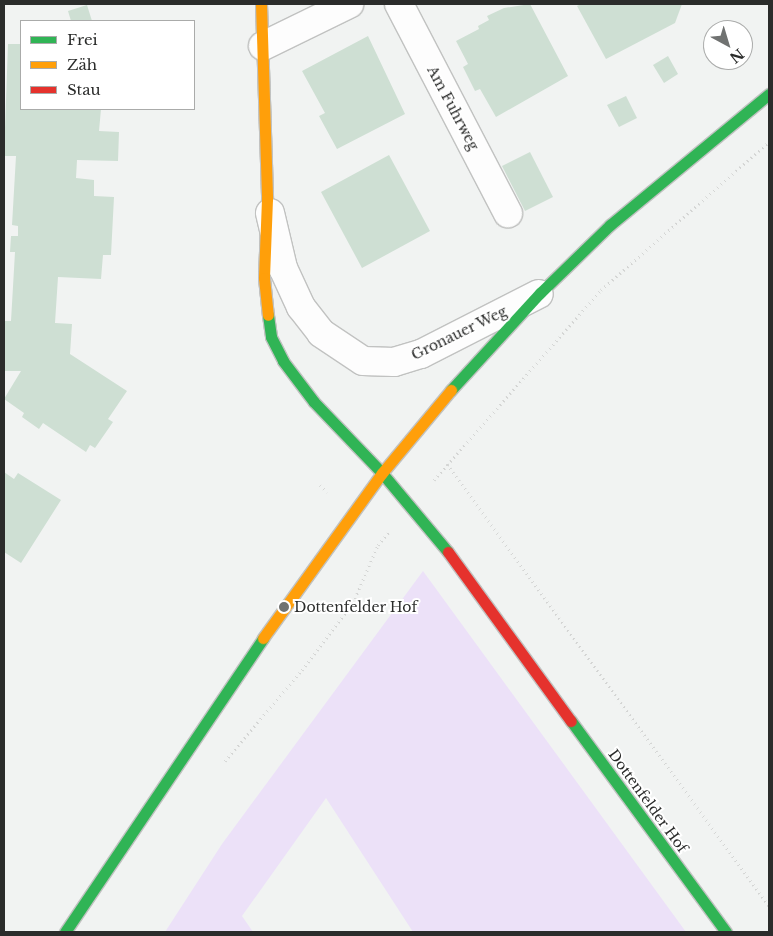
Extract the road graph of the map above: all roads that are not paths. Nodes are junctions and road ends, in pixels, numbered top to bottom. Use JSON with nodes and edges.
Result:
{"nodes":[{"id":1,"x":261,"y":4,"type":"edge"},
{"id":2,"x":349,"y":4,"type":"edge"},
{"id":3,"x":398,"y":4,"type":"edge"},
{"id":4,"x":263,"y":46,"type":"junction"},
{"id":5,"x":769,"y":94,"type":"edge"},
{"id":6,"x":266,"y":199,"type":"junction"},
{"id":7,"x":508,"y":213,"type":"dead end"},
{"id":8,"x":540,"y":293,"type":"junction"},
{"id":9,"x":382,"y":473,"type":"junction"},
{"id":10,"x":65,"y":932,"type":"edge"},
{"id":11,"x":726,"y":932,"type":"edge"}],
"edges":[{"from":1,"to":4,"type":"main road","name":"Gronauer Weg"},
{"from":2,"to":4,"type":"street"},
{"from":3,"to":7,"type":"street","name":"Am Fuhrweg"},
{"from":4,"to":6,"type":"main road","name":"Gronauer Weg"},
{"from":5,"to":8,"type":"main road"},
{"from":6,"to":8,"type":"street","name":"Gronauer Weg"},
{"from":6,"to":9,"type":"main road","name":"Gronauer Weg"},
{"from":8,"to":9,"type":"main road"},
{"from":9,"to":10,"type":"main road"},
{"from":9,"to":11,"type":"main road","name":"Dottenfelder Hof"}]}
